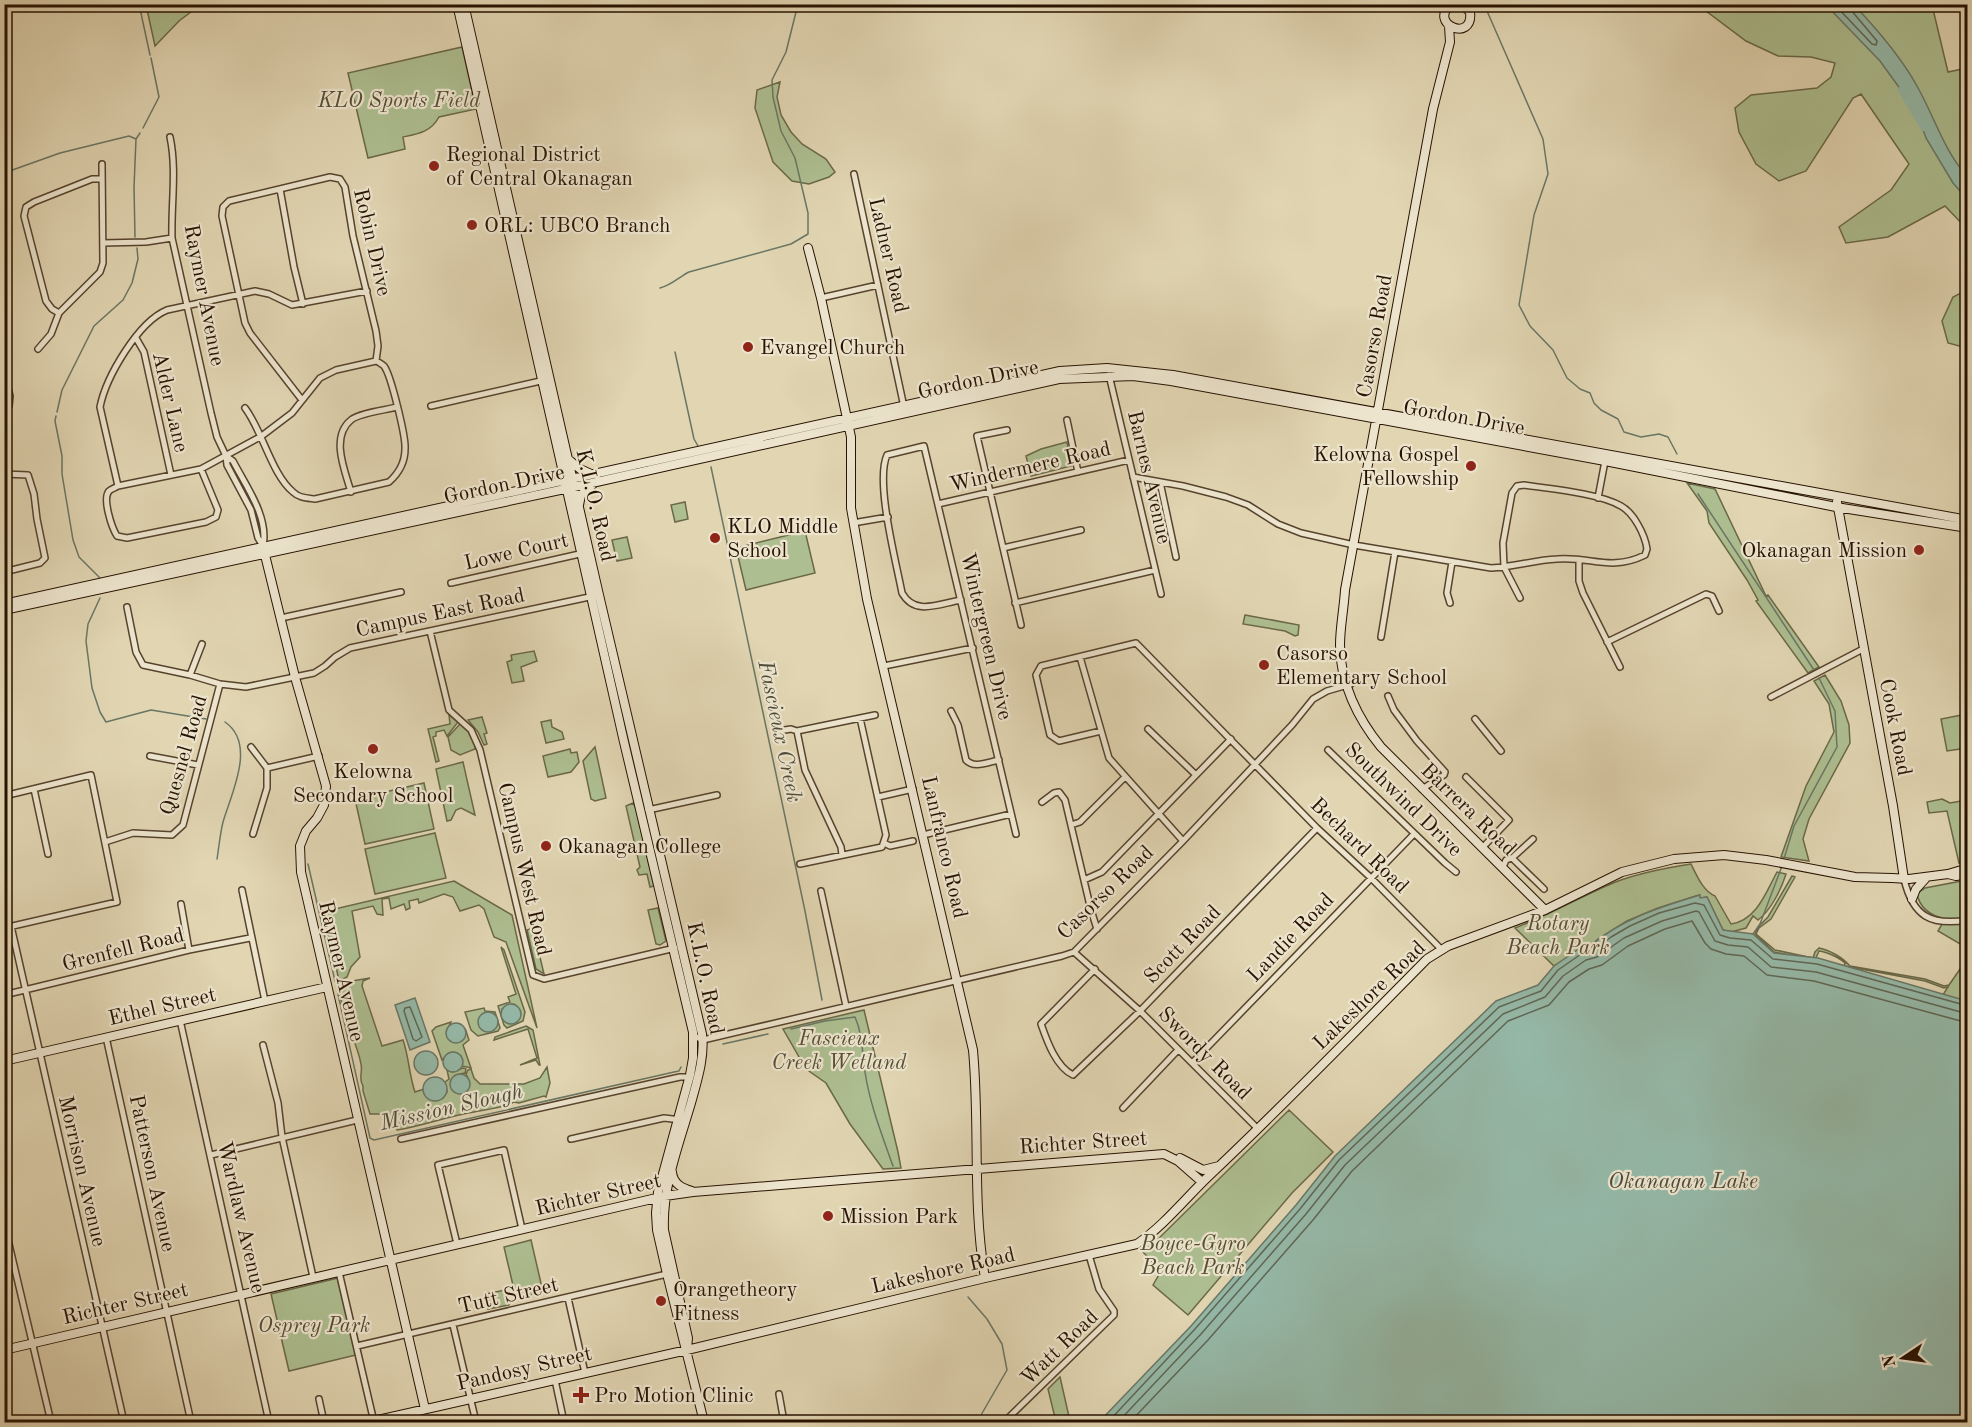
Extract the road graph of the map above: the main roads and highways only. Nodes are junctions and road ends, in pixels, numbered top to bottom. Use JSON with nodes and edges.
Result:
{"nodes":[{"id":1,"x":457,"y":4,"type":"edge"},
{"id":2,"x":464,"y":4,"type":"edge"},
{"id":3,"x":1462,"y":4,"type":"edge"},
{"id":4,"x":1474,"y":4,"type":"edge"},
{"id":5,"x":1433,"y":5,"type":"edge"},
{"id":6,"x":1451,"y":6,"type":"edge"},
{"id":7,"x":1471,"y":16,"type":"junction"},
{"id":8,"x":1447,"y":22,"type":"junction"},
{"id":9,"x":1461,"y":29,"type":"junction"},
{"id":10,"x":1450,"y":42,"type":"junction"},
{"id":11,"x":808,"y":248,"type":"dead end"},
{"id":12,"x":545,"y":380,"type":"junction"},
{"id":13,"x":1378,"y":416,"type":"junction"},
{"id":14,"x":847,"y":422,"type":"junction"},
{"id":15,"x":563,"y":458,"type":"junction"},
{"id":16,"x":592,"y":479,"type":"junction"},
{"id":17,"x":569,"y":484,"type":"junction"},
{"id":18,"x":543,"y":485,"type":"junction"},
{"id":19,"x":548,"y":493,"type":"junction"},
{"id":20,"x":1837,"y":496,"type":"junction"},
{"id":21,"x":574,"y":507,"type":"junction"},
{"id":22,"x":1836,"y":507,"type":"junction"},
{"id":23,"x":1968,"y":519,"type":"edge"},
{"id":24,"x":1968,"y":528,"type":"edge"},
{"id":25,"x":264,"y":550,"type":"junction"},
{"id":26,"x":4,"y":604,"type":"edge"},
{"id":27,"x":4,"y":610,"type":"edge"},
{"id":28,"x":1349,"y":684,"type":"joint"},
{"id":29,"x":1968,"y":868,"type":"edge"},
{"id":30,"x":1948,"y":874,"type":"junction"},
{"id":31,"x":1968,"y":874,"type":"edge"},
{"id":32,"x":1927,"y":877,"type":"junction"},
{"id":33,"x":1904,"y":879,"type":"junction"},
{"id":34,"x":1912,"y":899,"type":"road end"},
{"id":35,"x":1545,"y":910,"type":"junction"},
{"id":36,"x":327,"y":987,"type":"junction"},
{"id":37,"x":700,"y":1036,"type":"junction"},
{"id":38,"x":4,"y":1061,"type":"edge"},
{"id":39,"x":681,"y":1120,"type":"junction"},
{"id":40,"x":1164,"y":1154,"type":"junction"},
{"id":41,"x":1220,"y":1165,"type":"junction"},
{"id":42,"x":672,"y":1168,"type":"junction"},
{"id":43,"x":978,"y":1169,"type":"junction"},
{"id":44,"x":1202,"y":1182,"type":"junction"},
{"id":45,"x":693,"y":1192,"type":"junction"},
{"id":46,"x":661,"y":1197,"type":"junction"},
{"id":47,"x":389,"y":1260,"type":"junction"},
{"id":48,"x":985,"y":1278,"type":"junction"},
{"id":49,"x":4,"y":1350,"type":"edge"},
{"id":50,"x":687,"y":1350,"type":"junction"},
{"id":51,"x":425,"y":1410,"type":"junction"},
{"id":52,"x":372,"y":1422,"type":"edge"},
{"id":53,"x":704,"y":1422,"type":"edge"}],
"edges":[{"from":1,"to":12,"type":"main road","name":"K.L.O. Road"},
{"from":2,"to":12,"type":"main road","name":"K.L.O. Road"},
{"from":3,"to":7,"type":"main road"},
{"from":4,"to":7,"type":"main road"},
{"from":5,"to":6,"type":"main road"},
{"from":5,"to":8,"type":"main road"},
{"from":6,"to":8,"type":"main road"},
{"from":7,"to":9,"type":"main road","name":"Casorso Road"},
{"from":8,"to":9,"type":"main road"},
{"from":8,"to":10,"type":"main road","name":"Casorso Road"},
{"from":9,"to":10,"type":"main road","name":"Casorso Road"},
{"from":10,"to":13,"type":"main road","name":"Casorso Road"},
{"from":11,"to":14,"type":"main road","name":"Lanfranco Road"},
{"from":12,"to":15,"type":"main road","name":"K.L.O. Road"},
{"from":13,"to":14,"type":"main road","name":"Gordon Drive"},
{"from":13,"to":20,"type":"main road","name":"Gordon Drive"},
{"from":13,"to":22,"type":"main road","name":"Gordon Drive"},
{"from":13,"to":28,"type":"main road","name":"Casorso Road"},
{"from":14,"to":16,"type":"main road","name":"Gordon Drive"},
{"from":14,"to":43,"type":"main road","name":"Lanfranco Road"},
{"from":15,"to":16,"type":"main road"},
{"from":15,"to":17,"type":"main road","name":"K.L.O. Road"},
{"from":15,"to":18,"type":"main road"},
{"from":16,"to":17,"type":"main road","name":"Gordon Drive"},
{"from":16,"to":21,"type":"main road"},
{"from":17,"to":18,"type":"main road","name":"Gordon Drive"},
{"from":17,"to":19,"type":"main road","name":"Gordon Drive"},
{"from":17,"to":21,"type":"main road","name":"K.L.O. Road"},
{"from":18,"to":25,"type":"main road","name":"Gordon Drive"},
{"from":19,"to":21,"type":"main road"},
{"from":19,"to":25,"type":"main road","name":"Gordon Drive"},
{"from":20,"to":22,"type":"main road","name":"Cook Road"},
{"from":20,"to":23,"type":"main road","name":"Gordon Drive"},
{"from":21,"to":37,"type":"main road","name":"K.L.O. Road"},
{"from":22,"to":24,"type":"main road","name":"Gordon Drive"},
{"from":22,"to":33,"type":"main road","name":"Cook Road"},
{"from":25,"to":26,"type":"main road","name":"Gordon Drive"},
{"from":25,"to":27,"type":"main road","name":"Gordon Drive"},
{"from":25,"to":36,"type":"main road","name":"Raymer Avenue"},
{"from":28,"to":35,"type":"main road","name":"Barrera Road"},
{"from":29,"to":30,"type":"main road","name":"Lakeshore Road"},
{"from":30,"to":31,"type":"main road","name":"Lakeshore Road"},
{"from":30,"to":32,"type":"main road","name":"Lakeshore Road"},
{"from":32,"to":33,"type":"main road","name":"Lakeshore Road"},
{"from":32,"to":34,"type":"main road"},
{"from":33,"to":35,"type":"main road","name":"Lakeshore Road"},
{"from":35,"to":41,"type":"main road","name":"Lakeshore Road"},
{"from":36,"to":38,"type":"main road","name":"Ethel Street"},
{"from":36,"to":47,"type":"main road","name":"Raymer Avenue"},
{"from":37,"to":39,"type":"main road","name":"K.L.O. Road"},
{"from":37,"to":39,"type":"main road","name":"K.L.O. Road"},
{"from":39,"to":42,"type":"main road","name":"K.L.O. Road"},
{"from":39,"to":46,"type":"main road","name":"K.L.O. Road"},
{"from":40,"to":41,"type":"main road"},
{"from":40,"to":43,"type":"main road","name":"Richter Street"},
{"from":40,"to":44,"type":"main road","name":"Richter Street"},
{"from":41,"to":44,"type":"main road","name":"Lakeshore Road"},
{"from":42,"to":45,"type":"main road"},
{"from":42,"to":46,"type":"main road","name":"K.L.O. Road"},
{"from":43,"to":45,"type":"main road","name":"Richter Street"},
{"from":43,"to":48,"type":"main road","name":"Lanfranco Road"},
{"from":44,"to":48,"type":"main road","name":"Lakeshore Road"},
{"from":45,"to":46,"type":"main road","name":"Richter Street"},
{"from":46,"to":47,"type":"main road","name":"Richter Street"},
{"from":46,"to":50,"type":"main road","name":"K.L.O. Road"},
{"from":46,"to":50,"type":"main road","name":"K.L.O. Road"},
{"from":47,"to":49,"type":"main road","name":"Richter Street"},
{"from":47,"to":51,"type":"main road","name":"Raymer Avenue"},
{"from":48,"to":50,"type":"main road","name":"Lakeshore Road"},
{"from":50,"to":51,"type":"main road","name":"Pandosy Street"},
{"from":50,"to":53,"type":"main road"},
{"from":51,"to":52,"type":"main road","name":"Pandosy Street"}]}
